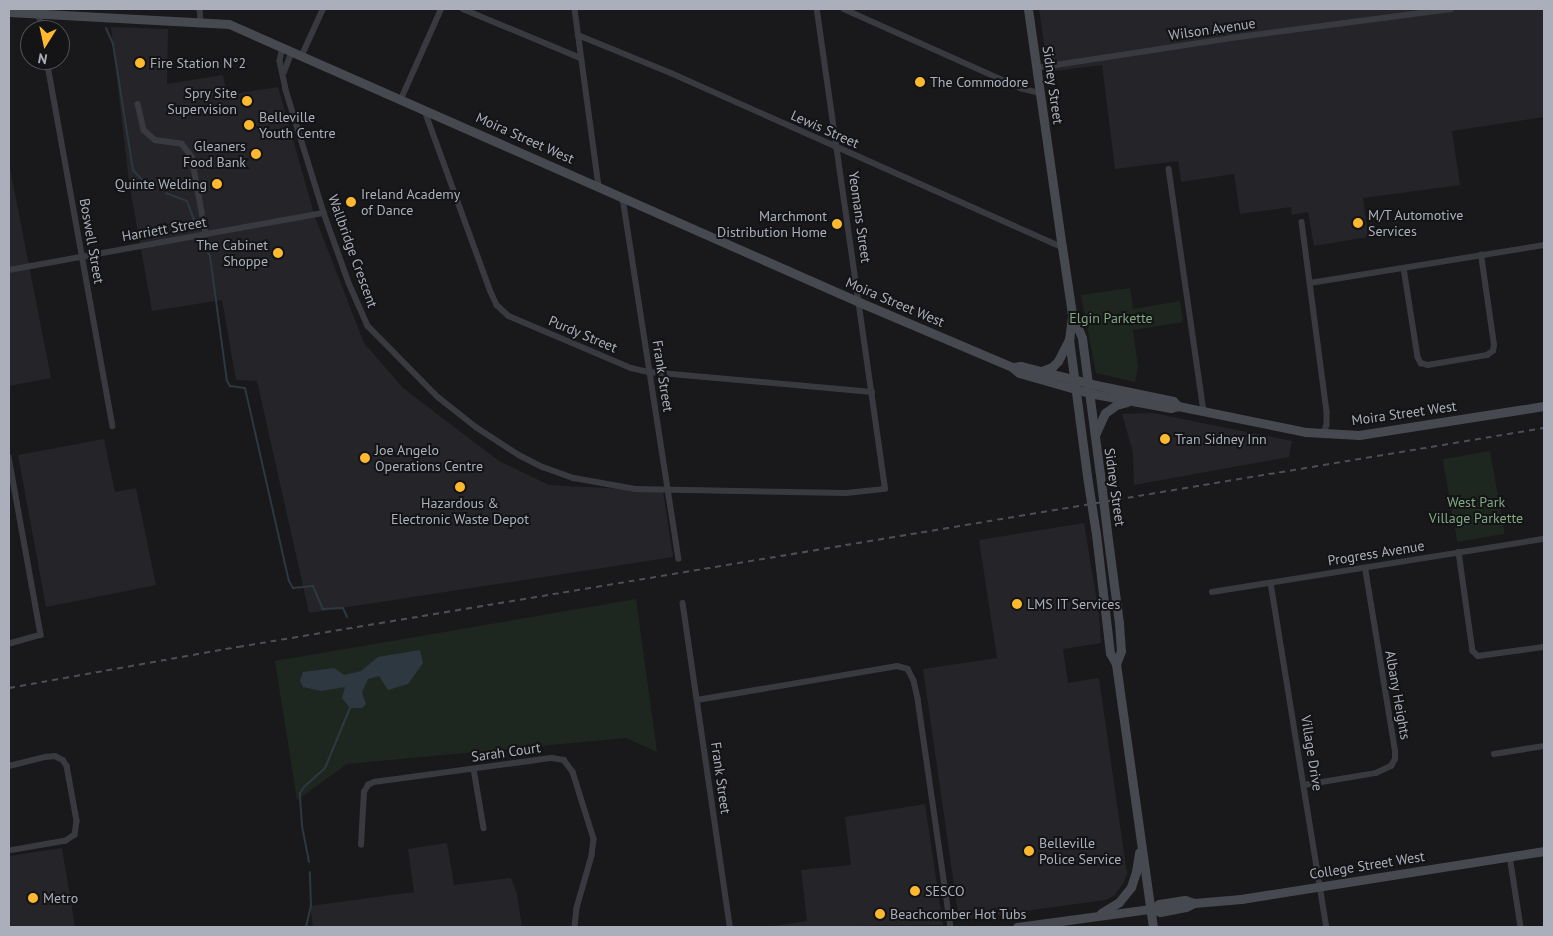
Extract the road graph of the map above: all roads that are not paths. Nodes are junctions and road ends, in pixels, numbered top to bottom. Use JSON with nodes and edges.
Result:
{"nodes":[{"id":1,"x":200,"y":9,"type":"edge"},
{"id":2,"x":323,"y":9,"type":"edge"},
{"id":3,"x":441,"y":9,"type":"edge"},
{"id":4,"x":463,"y":9,"type":"edge"},
{"id":5,"x":575,"y":9,"type":"edge"},
{"id":6,"x":817,"y":9,"type":"edge"},
{"id":7,"x":844,"y":9,"type":"edge"},
{"id":8,"x":1028,"y":9,"type":"edge"},
{"id":9,"x":1451,"y":9,"type":"edge"},
{"id":10,"x":11,"y":11,"type":"edge"},
{"id":11,"x":104,"y":12,"type":"edge"},
{"id":12,"x":39,"y":13,"type":"junction"},
{"id":13,"x":40,"y":20,"type":"edge"},
{"id":14,"x":201,"y":21,"type":"junction"},
{"id":15,"x":578,"y":34,"type":"junction"},
{"id":16,"x":283,"y":46,"type":"junction"},
{"id":17,"x":292,"y":51,"type":"junction"},
{"id":18,"x":302,"y":55,"type":"junction"},
{"id":19,"x":581,"y":58,"type":"junction"},
{"id":20,"x":1036,"y":68,"type":"junction"},
{"id":21,"x":49,"y":70,"type":"edge"},
{"id":22,"x":283,"y":74,"type":"junction"},
{"id":23,"x":1040,"y":93,"type":"junction"},
{"id":24,"x":401,"y":99,"type":"junction"},
{"id":25,"x":138,"y":104,"type":"dead end"},
{"id":26,"x":425,"y":109,"type":"junction"},
{"id":27,"x":838,"y":149,"type":"junction"},
{"id":28,"x":1169,"y":169,"type":"dead end"},
{"id":29,"x":599,"y":186,"type":"junction"},
{"id":30,"x":623,"y":197,"type":"junction"},
{"id":31,"x":324,"y":213,"type":"junction"},
{"id":32,"x":1302,"y":222,"type":"dead end"},
{"id":33,"x":206,"y":234,"type":"junction"},
{"id":34,"x":1544,"y":245,"type":"edge"},
{"id":35,"x":1062,"y":247,"type":"junction"},
{"id":36,"x":1481,"y":255,"type":"junction"},
{"id":37,"x":82,"y":257,"type":"junction"},
{"id":38,"x":1404,"y":268,"type":"junction"},
{"id":39,"x":9,"y":270,"type":"edge"},
{"id":40,"x":1310,"y":282,"type":"junction"},
{"id":41,"x":859,"y":302,"type":"junction"},
{"id":42,"x":1072,"y":314,"type":"junction"},
{"id":43,"x":1069,"y":339,"type":"junction"},
{"id":44,"x":1012,"y":366,"type":"junction"},
{"id":45,"x":1042,"y":371,"type":"junction"},
{"id":46,"x":649,"y":372,"type":"junction"},
{"id":47,"x":1074,"y":380,"type":"junction"},
{"id":48,"x":1088,"y":383,"type":"junction"},
{"id":49,"x":1076,"y":390,"type":"junction"},
{"id":50,"x":872,"y":392,"type":"junction"},
{"id":51,"x":1089,"y":393,"type":"junction"},
{"id":52,"x":1130,"y":402,"type":"junction"},
{"id":53,"x":1178,"y":406,"type":"junction"},
{"id":54,"x":1544,"y":406,"type":"edge"},
{"id":55,"x":1204,"y":411,"type":"junction"},
{"id":56,"x":114,"y":426,"type":"dead end"},
{"id":57,"x":1324,"y":433,"type":"junction"},
{"id":58,"x":1095,"y":438,"type":"junction"},
{"id":59,"x":9,"y":457,"type":"edge"},
{"id":60,"x":885,"y":489,"type":"joint"},
{"id":61,"x":668,"y":490,"type":"junction"},
{"id":62,"x":1544,"y":539,"type":"edge"},
{"id":63,"x":1459,"y":552,"type":"junction"},
{"id":64,"x":678,"y":559,"type":"dead end"},
{"id":65,"x":1364,"y":568,"type":"junction"},
{"id":66,"x":1271,"y":583,"type":"junction"},
{"id":67,"x":1212,"y":592,"type":"dead end"},
{"id":68,"x":683,"y":603,"type":"dead end"},
{"id":69,"x":9,"y":644,"type":"edge"},
{"id":70,"x":1544,"y":647,"type":"edge"},
{"id":71,"x":1116,"y":664,"type":"junction"},
{"id":72,"x":697,"y":700,"type":"junction"},
{"id":73,"x":1544,"y":746,"type":"edge"},
{"id":74,"x":1494,"y":754,"type":"dead end"},
{"id":75,"x":9,"y":766,"type":"edge"},
{"id":76,"x":474,"y":769,"type":"junction"},
{"id":77,"x":1304,"y":784,"type":"junction"},
{"id":78,"x":484,"y":828,"type":"dead end"},
{"id":79,"x":1140,"y":840,"type":"junction"},
{"id":80,"x":361,"y":845,"type":"dead end"},
{"id":81,"x":9,"y":851,"type":"edge"},
{"id":82,"x":1544,"y":851,"type":"edge"},
{"id":83,"x":1510,"y":856,"type":"junction"},
{"id":84,"x":1321,"y":887,"type":"junction"},
{"id":85,"x":1151,"y":910,"type":"junction"},
{"id":86,"x":1091,"y":917,"type":"junction"},
{"id":87,"x":575,"y":927,"type":"edge"},
{"id":88,"x":730,"y":927,"type":"edge"},
{"id":89,"x":951,"y":927,"type":"edge"},
{"id":90,"x":1016,"y":927,"type":"edge"},
{"id":91,"x":1153,"y":927,"type":"edge"},
{"id":92,"x":1327,"y":927,"type":"edge"},
{"id":93,"x":1521,"y":927,"type":"edge"}],
"edges":[{"from":1,"to":14,"type":"street"},
{"from":2,"to":18,"type":"street"},
{"from":3,"to":24,"type":"street"},
{"from":4,"to":19,"type":"street"},
{"from":5,"to":15,"type":"street"},
{"from":6,"to":27,"type":"street","name":"Yeomans Street"},
{"from":7,"to":23,"type":"street"},
{"from":8,"to":20,"type":"main road","name":"Sidney Street"},
{"from":9,"to":20,"type":"street","name":"Wilson Avenue"},
{"from":10,"to":12,"type":"main road","name":"Moira Street West"},
{"from":11,"to":12,"type":"main road","name":"Moira Street West"},
{"from":11,"to":14,"type":"main road","name":"Moira Street West"},
{"from":12,"to":13,"type":"street"},
{"from":14,"to":16,"type":"main road","name":"Moira Street West"},
{"from":15,"to":19,"type":"street"},
{"from":15,"to":27,"type":"street","name":"Lewis Street"},
{"from":16,"to":17,"type":"main road","name":"Moira Street West"},
{"from":16,"to":22,"type":"street","name":"Wallbridge Crescent"},
{"from":17,"to":18,"type":"main road","name":"Moira Street West"},
{"from":17,"to":22,"type":"street"},
{"from":18,"to":24,"type":"main road","name":"Moira Street West"},
{"from":19,"to":29,"type":"street"},
{"from":20,"to":23,"type":"main road","name":"Sidney Street"},
{"from":21,"to":37,"type":"street","name":"Boswell Street"},
{"from":22,"to":31,"type":"street","name":"Wallbridge Crescent"},
{"from":23,"to":35,"type":"main road","name":"Sidney Street"},
{"from":24,"to":26,"type":"main road","name":"Moira Street West"},
{"from":25,"to":33,"type":"street"},
{"from":26,"to":29,"type":"main road","name":"Moira Street West"},
{"from":26,"to":46,"type":"street","name":"Purdy Street"},
{"from":27,"to":35,"type":"street","name":"Lewis Street"},
{"from":27,"to":41,"type":"street","name":"Yeomans Street"},
{"from":28,"to":55,"type":"street"},
{"from":29,"to":30,"type":"main road","name":"Moira Street West"},
{"from":30,"to":41,"type":"main road","name":"Moira Street West"},
{"from":30,"to":46,"type":"street","name":"Frank Street"},
{"from":31,"to":33,"type":"street","name":"Harriett Street"},
{"from":31,"to":61,"type":"street","name":"Wallbridge Crescent"},
{"from":32,"to":40,"type":"street"},
{"from":33,"to":37,"type":"street","name":"Harriett Street"},
{"from":34,"to":36,"type":"street"},
{"from":35,"to":42,"type":"main road","name":"Sidney Street"},
{"from":36,"to":38,"type":"street"},
{"from":36,"to":38,"type":"street"},
{"from":37,"to":39,"type":"street","name":"Harriett Street"},
{"from":37,"to":56,"type":"street","name":"Boswell Street"},
{"from":38,"to":40,"type":"street"},
{"from":40,"to":57,"type":"street"},
{"from":41,"to":44,"type":"main road","name":"Moira Street West"},
{"from":41,"to":50,"type":"street","name":"Yeomans Street"},
{"from":42,"to":43,"type":"main road","name":"Sidney Street"},
{"from":42,"to":48,"type":"main road","name":"Sidney Street"},
{"from":43,"to":45,"type":"main road"},
{"from":43,"to":47,"type":"main road","name":"Sidney Street"},
{"from":44,"to":45,"type":"main road","name":"Moira Street West"},
{"from":44,"to":49,"type":"main road","name":"Moira Street West"},
{"from":45,"to":47,"type":"main road","name":"Moira Street West"},
{"from":46,"to":50,"type":"street","name":"Purdy Street"},
{"from":46,"to":61,"type":"street","name":"Frank Street"},
{"from":47,"to":48,"type":"main road","name":"Moira Street West"},
{"from":47,"to":49,"type":"main road","name":"Sidney Street"},
{"from":48,"to":51,"type":"main road","name":"Sidney Street"},
{"from":48,"to":53,"type":"main road","name":"Moira Street West"},
{"from":49,"to":51,"type":"main road","name":"Moira Street West"},
{"from":49,"to":71,"type":"main road","name":"Sidney Street","bridge":true},
{"from":50,"to":60,"type":"street","name":"Yeomans Street"},
{"from":51,"to":52,"type":"main road","name":"Moira Street West"},
{"from":51,"to":58,"type":"main road","name":"Sidney Street"},
{"from":52,"to":53,"type":"main road","name":"Moira Street West"},
{"from":52,"to":58,"type":"main road"},
{"from":53,"to":55,"type":"main road","name":"Moira Street West"},
{"from":54,"to":57,"type":"main road","name":"Moira Street West"},
{"from":55,"to":57,"type":"main road","name":"Moira Street West"},
{"from":58,"to":71,"type":"main road","name":"Sidney Street","bridge":true},
{"from":59,"to":69,"type":"street"},
{"from":60,"to":61,"type":"street","name":"Wallbridge Crescent"},
{"from":61,"to":64,"type":"street","name":"Frank Street"},
{"from":62,"to":63,"type":"street","name":"Progress Avenue"},
{"from":63,"to":65,"type":"street","name":"Progress Avenue"},
{"from":63,"to":70,"type":"street"},
{"from":65,"to":66,"type":"street","name":"Progress Avenue"},
{"from":65,"to":77,"type":"street","name":"Albany Heights"},
{"from":66,"to":67,"type":"street","name":"Progress Avenue"},
{"from":66,"to":77,"type":"street","name":"Village Drive"},
{"from":68,"to":72,"type":"street","name":"Frank Street"},
{"from":71,"to":79,"type":"main road","name":"Sidney Street"},
{"from":72,"to":88,"type":"street","name":"Frank Street"},
{"from":72,"to":89,"type":"street"},
{"from":73,"to":74,"type":"street"},
{"from":75,"to":81,"type":"street"},
{"from":76,"to":78,"type":"street"},
{"from":76,"to":80,"type":"street","name":"Sarah Court"},
{"from":76,"to":87,"type":"street","name":"Sarah Court"},
{"from":77,"to":84,"type":"street","name":"Village Drive"},
{"from":79,"to":85,"type":"main road","name":"Sidney Street"},
{"from":79,"to":86,"type":"main road"},
{"from":82,"to":83,"type":"main road","name":"College Street West"},
{"from":83,"to":84,"type":"main road","name":"College Street West"},
{"from":83,"to":93,"type":"street"},
{"from":84,"to":85,"type":"main road","name":"College Street West"},
{"from":84,"to":92,"type":"street","name":"Village Drive"},
{"from":85,"to":86,"type":"main road","name":"College Street West"},
{"from":85,"to":91,"type":"main road","name":"Sidney Street"},
{"from":86,"to":90,"type":"main road","name":"College Street West"}]}
